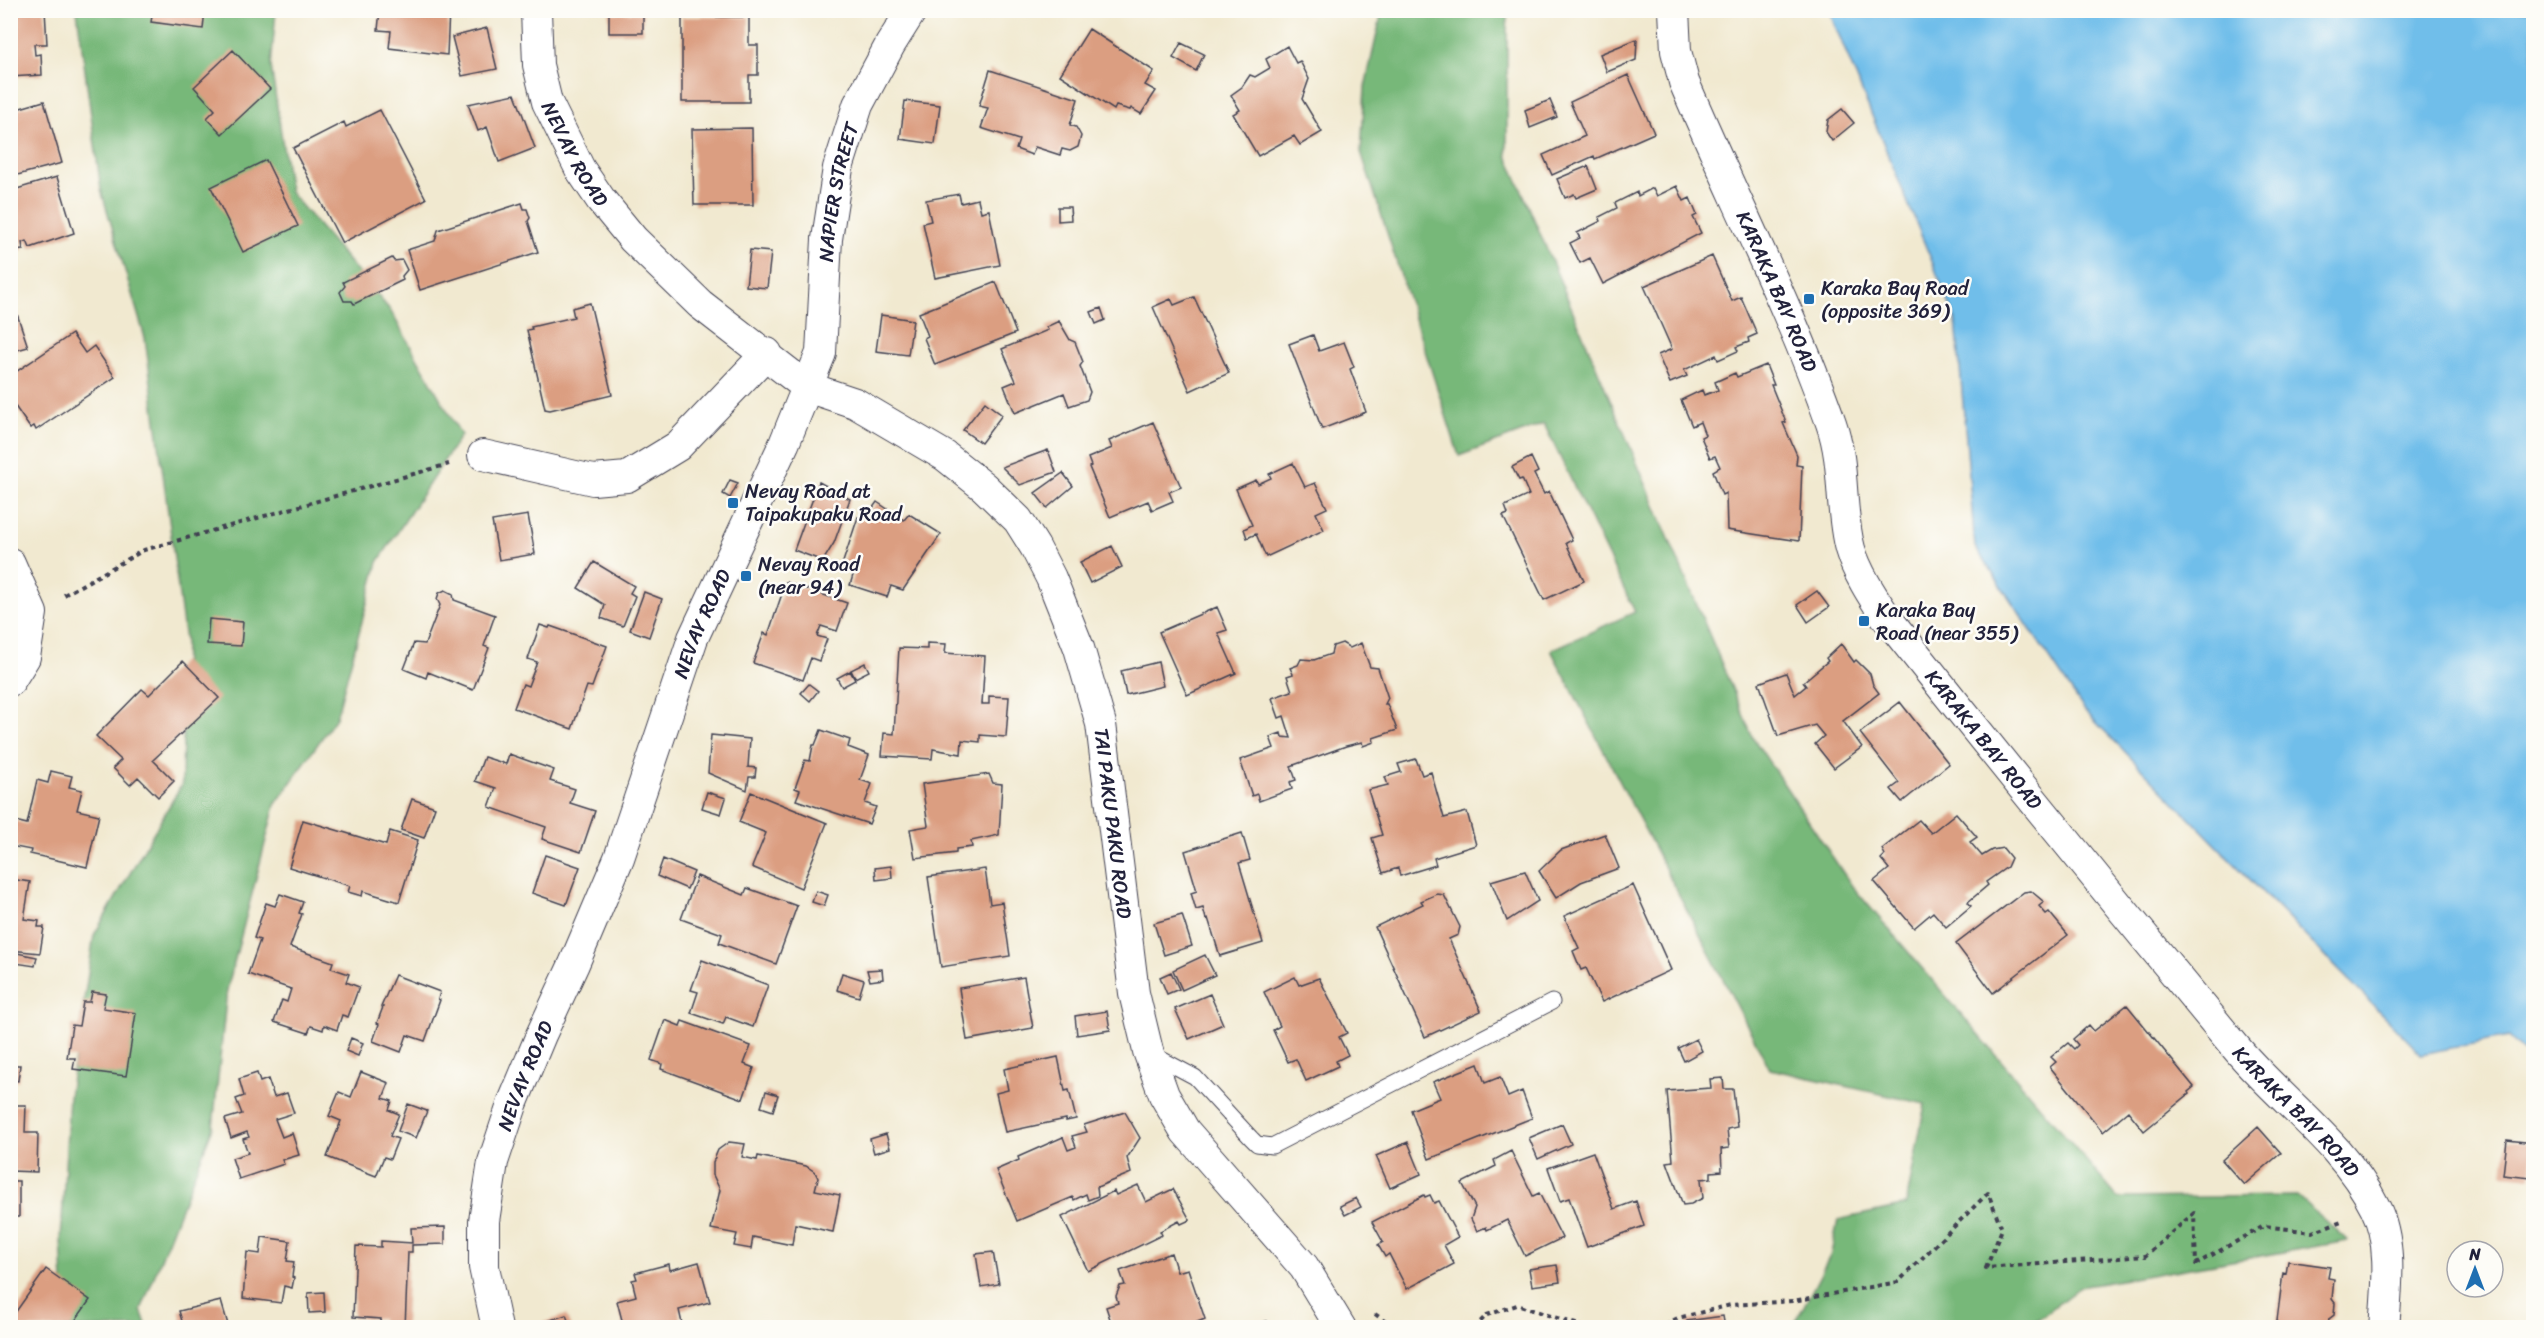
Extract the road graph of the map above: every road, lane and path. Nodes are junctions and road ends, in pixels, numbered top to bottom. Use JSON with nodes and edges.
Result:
{"nodes":[{"id":1,"x":536,"y":10,"type":"edge"},
{"id":2,"x":912,"y":10,"type":"edge"},
{"id":3,"x":1674,"y":10,"type":"edge"},
{"id":4,"x":766,"y":353,"type":"junction"},
{"id":5,"x":807,"y":387,"type":"junction"},
{"id":6,"x":483,"y":455,"type":"joint"},
{"id":7,"x":10,"y":563,"type":"edge"},
{"id":8,"x":32,"y":613,"type":"junction"},
{"id":9,"x":10,"y":681,"type":"edge"},
{"id":10,"x":1552,"y":1002,"type":"dead end"},
{"id":11,"x":1148,"y":1051,"type":"junction"},
{"id":12,"x":2376,"y":1208,"type":"junction"},
{"id":13,"x":496,"y":1328,"type":"edge"},
{"id":14,"x":1341,"y":1328,"type":"edge"},
{"id":15,"x":1474,"y":1328,"type":"edge"},
{"id":16,"x":1588,"y":1328,"type":"edge"},
{"id":17,"x":1657,"y":1328,"type":"edge"},
{"id":18,"x":2384,"y":1328,"type":"edge"}],
"edges":[{"from":1,"to":4,"type":"street","name":"NEVAY ROAD"},
{"from":2,"to":5,"type":"street","name":"NAPIER STREET"},
{"from":3,"to":12,"type":"street","name":"KARAKA BAY ROAD"},
{"from":4,"to":5,"type":"street","name":"NEVAY ROAD"},
{"from":4,"to":6,"type":"street"},
{"from":5,"to":11,"type":"street","name":"TAI PAKU PAKU ROAD"},
{"from":5,"to":13,"type":"street","name":"NEVAY ROAD"},
{"from":6,"to":8,"type":"path"},
{"from":7,"to":8,"type":"street"},
{"from":8,"to":9,"type":"street"},
{"from":10,"to":11,"type":"lane"},
{"from":11,"to":14,"type":"street","name":"TAI PAKU PAKU ROAD"},
{"from":12,"to":17,"type":"path"},
{"from":12,"to":18,"type":"street","name":"KARAKA BAY ROAD"},
{"from":15,"to":16,"type":"path"}]}
